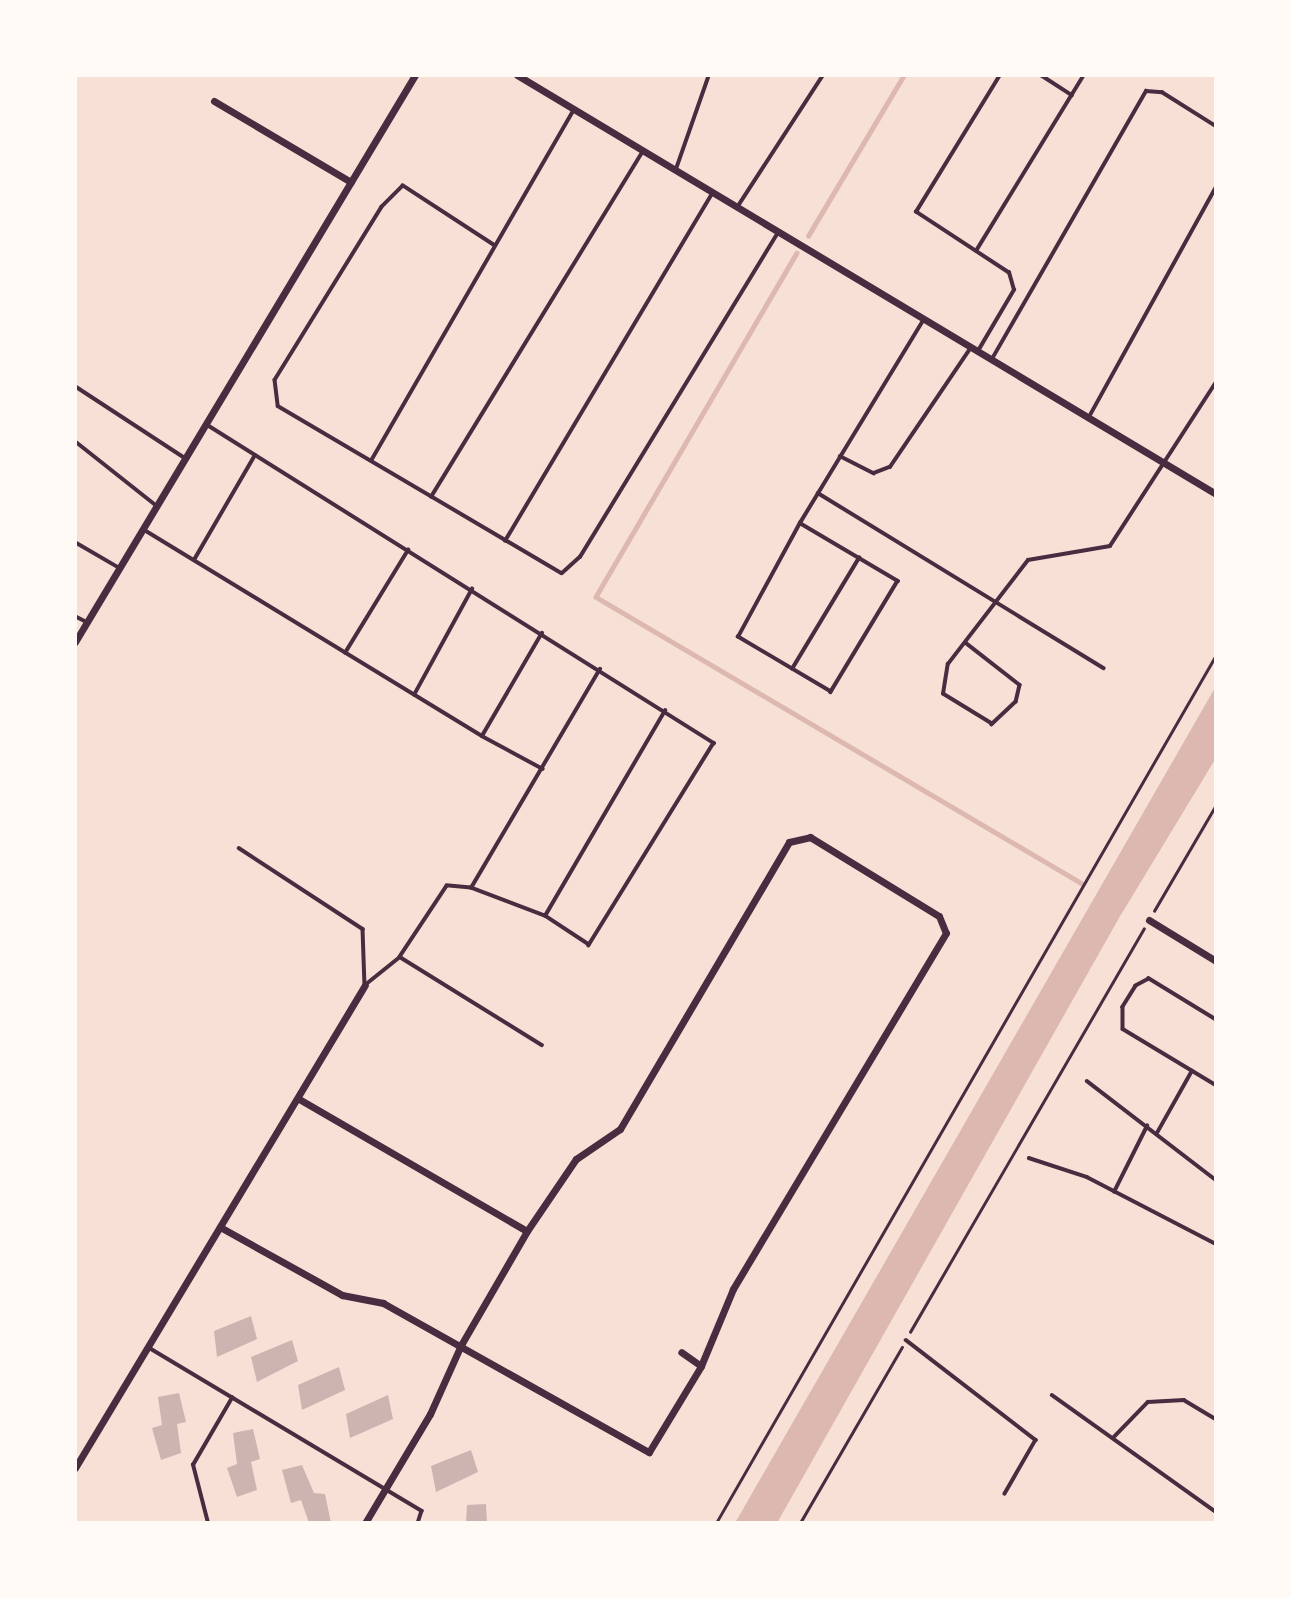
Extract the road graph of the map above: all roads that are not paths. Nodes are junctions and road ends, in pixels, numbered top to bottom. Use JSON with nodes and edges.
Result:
{"nodes":[{"id":1,"x":415,"y":75,"type":"edge"},
{"id":2,"x":517,"y":75,"type":"edge"},
{"id":3,"x":709,"y":75,"type":"edge"},
{"id":4,"x":823,"y":75,"type":"edge"},
{"id":5,"x":1000,"y":75,"type":"edge"},
{"id":6,"x":1041,"y":75,"type":"edge"},
{"id":7,"x":1084,"y":75,"type":"edge"},
{"id":8,"x":1072,"y":95,"type":"junction"},
{"id":9,"x":214,"y":101,"type":"dead end"},
{"id":10,"x":574,"y":110,"type":"junction"},
{"id":11,"x":1216,"y":126,"type":"edge"},
{"id":12,"x":643,"y":151,"type":"junction"},
{"id":13,"x":675,"y":170,"type":"junction"},
{"id":14,"x":351,"y":182,"type":"junction"},
{"id":15,"x":1216,"y":187,"type":"edge"},
{"id":16,"x":713,"y":193,"type":"junction"},
{"id":17,"x":737,"y":208,"type":"junction"},
{"id":18,"x":778,"y":232,"type":"junction"},
{"id":19,"x":495,"y":246,"type":"junction"},
{"id":20,"x":976,"y":251,"type":"junction"},
{"id":21,"x":925,"y":319,"type":"junction"},
{"id":22,"x":975,"y":349,"type":"junction"},
{"id":23,"x":992,"y":359,"type":"junction"},
{"id":24,"x":1216,"y":383,"type":"edge"},
{"id":25,"x":75,"y":386,"type":"edge"},
{"id":26,"x":1089,"y":417,"type":"junction"},
{"id":27,"x":206,"y":424,"type":"junction"},
{"id":28,"x":75,"y":441,"type":"edge"},
{"id":29,"x":255,"y":455,"type":"junction"},
{"id":30,"x":840,"y":456,"type":"junction"},
{"id":31,"x":186,"y":458,"type":"junction"},
{"id":32,"x":371,"y":461,"type":"junction"},
{"id":33,"x":1162,"y":461,"type":"junction"},
{"id":34,"x":818,"y":493,"type":"junction"},
{"id":35,"x":1216,"y":494,"type":"edge"},
{"id":36,"x":432,"y":497,"type":"junction"},
{"id":37,"x":156,"y":506,"type":"junction"},
{"id":38,"x":800,"y":523,"type":"junction"},
{"id":39,"x":143,"y":529,"type":"junction"},
{"id":40,"x":505,"y":541,"type":"junction"},
{"id":41,"x":75,"y":542,"type":"edge"},
{"id":42,"x":408,"y":550,"type":"junction"},
{"id":43,"x":859,"y":558,"type":"junction"},
{"id":44,"x":194,"y":560,"type":"junction"},
{"id":45,"x":120,"y":568,"type":"junction"},
{"id":46,"x":472,"y":589,"type":"junction"},
{"id":47,"x":996,"y":602,"type":"junction"},
{"id":48,"x":75,"y":615,"type":"edge"},
{"id":49,"x":87,"y":622,"type":"junction"},
{"id":50,"x":542,"y":633,"type":"junction"},
{"id":51,"x":75,"y":642,"type":"edge"},
{"id":52,"x":966,"y":643,"type":"junction"},
{"id":53,"x":345,"y":653,"type":"junction"},
{"id":54,"x":1104,"y":668,"type":"dead end"},
{"id":55,"x":600,"y":669,"type":"junction"},
{"id":56,"x":792,"y":669,"type":"junction"},
{"id":57,"x":414,"y":695,"type":"junction"},
{"id":58,"x":665,"y":711,"type":"junction"},
{"id":59,"x":482,"y":736,"type":"junction"},
{"id":60,"x":543,"y":769,"type":"junction"},
{"id":61,"x":239,"y":848,"type":"dead end"},
{"id":62,"x":471,"y":888,"type":"junction"},
{"id":63,"x":545,"y":916,"type":"junction"},
{"id":64,"x":1149,"y":920,"type":"road end"},
{"id":65,"x":400,"y":957,"type":"junction"},
{"id":66,"x":1216,"y":961,"type":"edge"},
{"id":67,"x":365,"y":985,"type":"junction"},
{"id":68,"x":1216,"y":1020,"type":"edge"},
{"id":69,"x":542,"y":1045,"type":"dead end"},
{"id":70,"x":1192,"y":1071,"type":"junction"},
{"id":71,"x":1087,"y":1081,"type":"dead end"},
{"id":72,"x":1216,"y":1085,"type":"edge"},
{"id":73,"x":299,"y":1099,"type":"junction"},
{"id":74,"x":1147,"y":1126,"type":"junction"},
{"id":75,"x":1157,"y":1133,"type":"junction"},
{"id":76,"x":1029,"y":1158,"type":"dead end"},
{"id":77,"x":1216,"y":1180,"type":"edge"},
{"id":78,"x":1114,"y":1192,"type":"junction"},
{"id":79,"x":220,"y":1227,"type":"junction"},
{"id":80,"x":527,"y":1231,"type":"junction"},
{"id":81,"x":1216,"y":1244,"type":"edge"},
{"id":82,"x":906,"y":1340,"type":"road end"},
{"id":83,"x":461,"y":1345,"type":"junction"},
{"id":84,"x":148,"y":1347,"type":"junction"},
{"id":85,"x":681,"y":1352,"type":"dead end"},
{"id":86,"x":701,"y":1366,"type":"junction"},
{"id":87,"x":1052,"y":1395,"type":"dead end"},
{"id":88,"x":233,"y":1397,"type":"junction"},
{"id":89,"x":1216,"y":1419,"type":"edge"},
{"id":90,"x":1113,"y":1438,"type":"junction"},
{"id":91,"x":75,"y":1468,"type":"edge"},
{"id":92,"x":385,"y":1489,"type":"junction"},
{"id":93,"x":1005,"y":1494,"type":"dead end"},
{"id":94,"x":1216,"y":1512,"type":"edge"},
{"id":95,"x":208,"y":1523,"type":"edge"},
{"id":96,"x":365,"y":1523,"type":"edge"},
{"id":97,"x":418,"y":1523,"type":"edge"}],
"edges":[{"from":1,"to":14,"type":"street"},
{"from":2,"to":10,"type":"street"},
{"from":3,"to":13,"type":"lane"},
{"from":4,"to":17,"type":"lane"},
{"from":5,"to":20,"type":"lane"},
{"from":6,"to":8,"type":"lane"},
{"from":7,"to":8,"type":"lane"},
{"from":8,"to":20,"type":"lane"},
{"from":9,"to":14,"type":"street"},
{"from":10,"to":12,"type":"street"},
{"from":10,"to":19,"type":"lane"},
{"from":11,"to":23,"type":"lane"},
{"from":12,"to":13,"type":"street"},
{"from":12,"to":36,"type":"lane"},
{"from":13,"to":16,"type":"street"},
{"from":14,"to":27,"type":"street"},
{"from":15,"to":26,"type":"lane"},
{"from":16,"to":17,"type":"street"},
{"from":16,"to":40,"type":"lane"},
{"from":17,"to":18,"type":"street"},
{"from":18,"to":21,"type":"street"},
{"from":18,"to":40,"type":"lane"},
{"from":19,"to":32,"type":"lane"},
{"from":19,"to":32,"type":"lane"},
{"from":20,"to":22,"type":"lane"},
{"from":21,"to":22,"type":"street"},
{"from":21,"to":30,"type":"lane"},
{"from":22,"to":23,"type":"street"},
{"from":22,"to":30,"type":"lane"},
{"from":23,"to":26,"type":"street"},
{"from":24,"to":33,"type":"lane"},
{"from":25,"to":31,"type":"lane"},
{"from":26,"to":33,"type":"street"},
{"from":27,"to":29,"type":"lane"},
{"from":27,"to":31,"type":"street"},
{"from":28,"to":37,"type":"lane"},
{"from":29,"to":42,"type":"lane"},
{"from":29,"to":44,"type":"lane"},
{"from":30,"to":34,"type":"lane"},
{"from":31,"to":37,"type":"street"},
{"from":32,"to":36,"type":"lane"},
{"from":33,"to":35,"type":"street"},
{"from":33,"to":47,"type":"lane"},
{"from":34,"to":38,"type":"lane"},
{"from":34,"to":47,"type":"lane"},
{"from":36,"to":40,"type":"lane"},
{"from":37,"to":39,"type":"street"},
{"from":38,"to":43,"type":"lane"},
{"from":38,"to":56,"type":"lane"},
{"from":39,"to":44,"type":"lane"},
{"from":39,"to":45,"type":"street"},
{"from":41,"to":45,"type":"lane"},
{"from":42,"to":46,"type":"lane"},
{"from":42,"to":53,"type":"lane"},
{"from":43,"to":56,"type":"lane"},
{"from":43,"to":56,"type":"lane"},
{"from":44,"to":53,"type":"lane"},
{"from":45,"to":49,"type":"street"},
{"from":46,"to":50,"type":"lane"},
{"from":46,"to":57,"type":"lane"},
{"from":47,"to":52,"type":"lane"},
{"from":47,"to":54,"type":"lane"},
{"from":48,"to":49,"type":"lane"},
{"from":49,"to":51,"type":"street"},
{"from":50,"to":55,"type":"lane"},
{"from":50,"to":59,"type":"lane"},
{"from":52,"to":52,"type":"lane"},
{"from":53,"to":57,"type":"lane"},
{"from":55,"to":58,"type":"lane"},
{"from":55,"to":60,"type":"lane"},
{"from":57,"to":59,"type":"lane"},
{"from":58,"to":63,"type":"lane"},
{"from":58,"to":63,"type":"lane"},
{"from":59,"to":60,"type":"lane"},
{"from":60,"to":62,"type":"lane"},
{"from":61,"to":67,"type":"lane"},
{"from":62,"to":63,"type":"lane"},
{"from":62,"to":65,"type":"lane"},
{"from":64,"to":66,"type":"street"},
{"from":65,"to":67,"type":"lane"},
{"from":65,"to":69,"type":"lane"},
{"from":67,"to":73,"type":"street"},
{"from":68,"to":70,"type":"lane"},
{"from":70,"to":72,"type":"lane"},
{"from":70,"to":75,"type":"lane"},
{"from":71,"to":74,"type":"lane"},
{"from":73,"to":79,"type":"street"},
{"from":73,"to":80,"type":"street"},
{"from":74,"to":75,"type":"lane"},
{"from":74,"to":78,"type":"lane"},
{"from":75,"to":77,"type":"lane"},
{"from":76,"to":78,"type":"lane"},
{"from":78,"to":81,"type":"lane"},
{"from":79,"to":83,"type":"street"},
{"from":79,"to":84,"type":"street"},
{"from":80,"to":83,"type":"street"},
{"from":80,"to":86,"type":"street"},
{"from":82,"to":93,"type":"lane"},
{"from":83,"to":86,"type":"street"},
{"from":83,"to":92,"type":"street"},
{"from":84,"to":88,"type":"lane"},
{"from":84,"to":91,"type":"street"},
{"from":85,"to":86,"type":"street"},
{"from":87,"to":90,"type":"lane"},
{"from":88,"to":92,"type":"lane"},
{"from":88,"to":95,"type":"lane"},
{"from":89,"to":90,"type":"lane"},
{"from":90,"to":94,"type":"lane"},
{"from":92,"to":96,"type":"street"},
{"from":92,"to":97,"type":"lane"}]}
